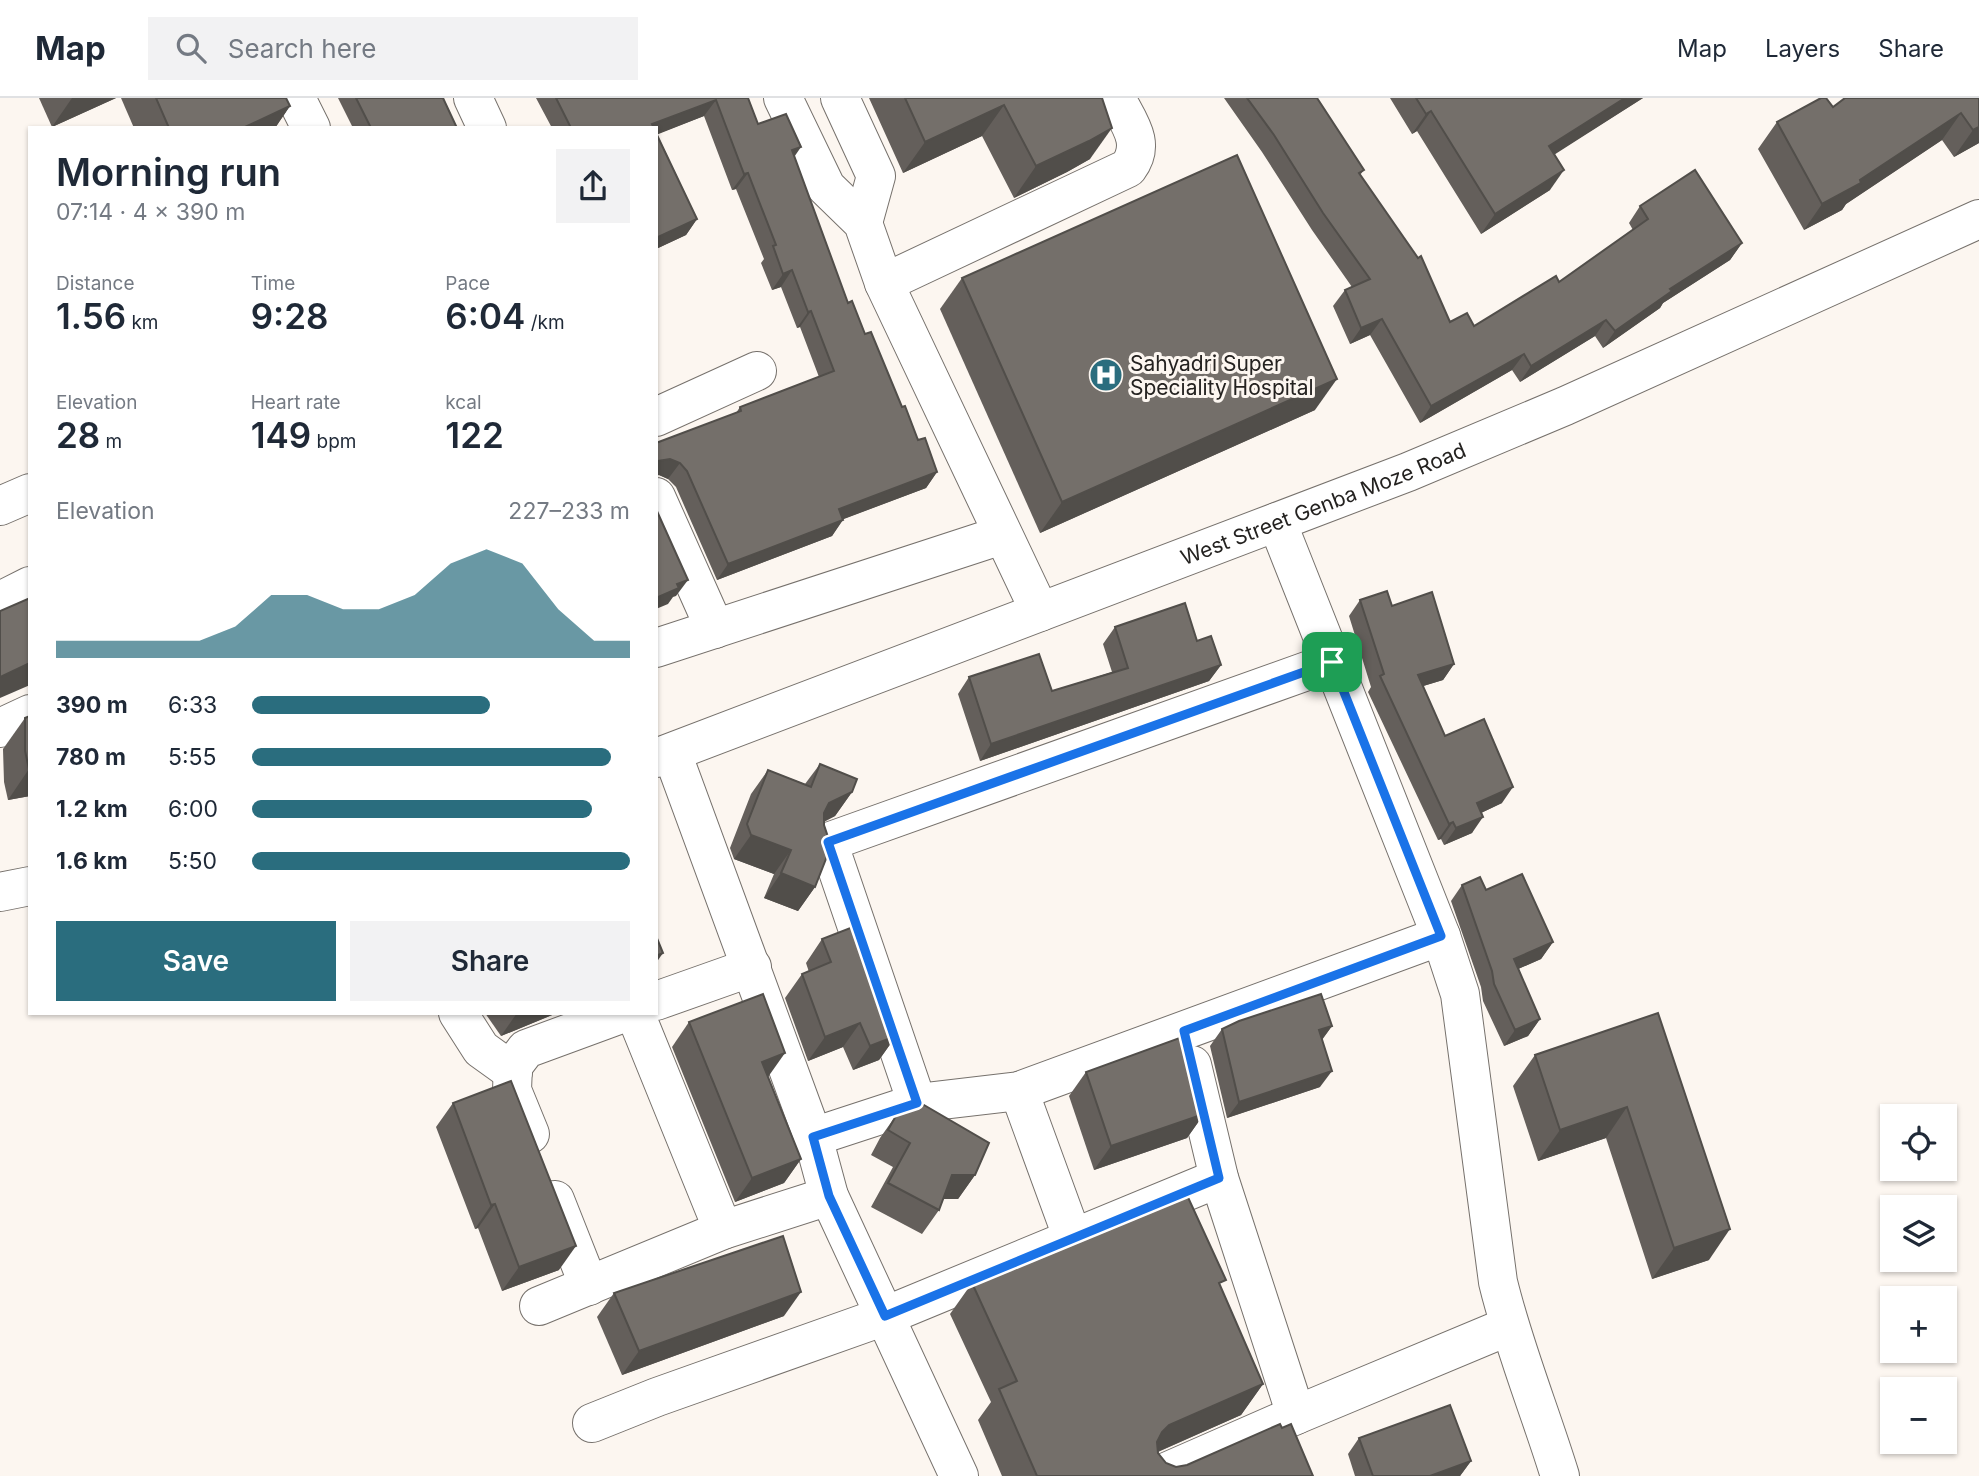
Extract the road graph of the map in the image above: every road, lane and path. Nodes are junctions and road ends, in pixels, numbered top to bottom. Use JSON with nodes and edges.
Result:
{"nodes":[{"id":1,"x":296,"y":98,"type":"edge"},
{"id":2,"x":472,"y":98,"type":"edge"},
{"id":3,"x":783,"y":98,"type":"edge"},
{"id":4,"x":839,"y":98,"type":"edge"},
{"id":5,"x":1116,"y":98,"type":"edge"},
{"id":6,"x":310,"y":126,"type":"edge"},
{"id":7,"x":486,"y":126,"type":"edge"},
{"id":8,"x":1979,"y":219,"type":"edge"},
{"id":9,"x":863,"y":223,"type":"junction"},
{"id":10,"x":884,"y":283,"type":"junction"},
{"id":11,"x":757,"y":371,"type":"dead end"},
{"id":12,"x":658,"y":416,"type":"edge"},
{"id":13,"x":28,"y":494,"type":"edge"},
{"id":14,"x":658,"y":501,"type":"edge"},
{"id":15,"x":0,"y":506,"type":"edge"},
{"id":16,"x":1277,"y":522,"type":"junction"},
{"id":17,"x":1002,"y":535,"type":"junction"},
{"id":18,"x":28,"y":587,"type":"edge"},
{"id":19,"x":0,"y":601,"type":"edge"},
{"id":20,"x":1040,"y":612,"type":"junction"},
{"id":21,"x":715,"y":629,"type":"junction"},
{"id":22,"x":658,"y":647,"type":"edge"},
{"id":23,"x":1332,"y":662,"type":"junction"},
{"id":24,"x":28,"y":715,"type":"edge"},
{"id":25,"x":0,"y":728,"type":"edge"},
{"id":26,"x":664,"y":755,"type":"edge"},
{"id":27,"x":28,"y":886,"type":"edge"},
{"id":28,"x":0,"y":891,"type":"edge"},
{"id":29,"x":1441,"y":936,"type":"junction"},
{"id":30,"x":752,"y":967,"type":"junction"},
{"id":31,"x":658,"y":1001,"type":"edge"},
{"id":32,"x":459,"y":1015,"type":"edge"},
{"id":33,"x":619,"y":1015,"type":"edge"},
{"id":34,"x":636,"y":1015,"type":"edge"},
{"id":35,"x":1184,"y":1031,"type":"junction"},
{"id":36,"x":513,"y":1072,"type":"junction"},
{"id":37,"x":1019,"y":1091,"type":"junction"},
{"id":38,"x":917,"y":1103,"type":"junction"},
{"id":39,"x":813,"y":1137,"type":"junction"},
{"id":40,"x":1219,"y":1178,"type":"junction"},
{"id":41,"x":829,"y":1196,"type":"junction"},
{"id":42,"x":723,"y":1230,"type":"junction"},
{"id":43,"x":1073,"y":1239,"type":"junction"},
{"id":44,"x":589,"y":1286,"type":"junction"},
{"id":45,"x":539,"y":1306,"type":"dead end"},
{"id":46,"x":885,"y":1316,"type":"junction"},
{"id":47,"x":1509,"y":1326,"type":"junction"},
{"id":48,"x":1296,"y":1415,"type":"junction"},
{"id":49,"x":592,"y":1423,"type":"dead end"},
{"id":50,"x":959,"y":1476,"type":"edge"},
{"id":51,"x":1157,"y":1476,"type":"edge"},
{"id":52,"x":1560,"y":1476,"type":"edge"}],
"edges":[{"from":1,"to":6,"type":"street"},
{"from":2,"to":7,"type":"street"},
{"from":3,"to":9,"type":"street"},
{"from":4,"to":9,"type":"street"},
{"from":5,"to":10,"type":"street"},
{"from":8,"to":16,"type":"street","name":"West Street Genba Moze Road"},
{"from":9,"to":10,"type":"street"},
{"from":10,"to":17,"type":"street"},
{"from":11,"to":12,"type":"street"},
{"from":13,"to":15,"type":"street"},
{"from":14,"to":21,"type":"street"},
{"from":16,"to":20,"type":"street","name":"West Street Genba Moze Road"},
{"from":16,"to":23,"type":"street"},
{"from":17,"to":20,"type":"street"},
{"from":17,"to":21,"type":"street"},
{"from":18,"to":19,"type":"street"},
{"from":20,"to":26,"type":"street","name":"West Street Genba Moze Road"},
{"from":21,"to":22,"type":"street"},
{"from":23,"to":29,"type":"street"},
{"from":23,"to":38,"type":"street"},
{"from":24,"to":25,"type":"street"},
{"from":26,"to":30,"type":"street"},
{"from":27,"to":28,"type":"street"},
{"from":29,"to":35,"type":"street"},
{"from":29,"to":47,"type":"street"},
{"from":30,"to":31,"type":"street"},
{"from":30,"to":39,"type":"street"},
{"from":32,"to":36,"type":"street"},
{"from":33,"to":36,"type":"street"},
{"from":34,"to":42,"type":"street"},
{"from":35,"to":37,"type":"street"},
{"from":35,"to":40,"type":"street"},
{"from":36,"to":44,"type":"street"},
{"from":37,"to":38,"type":"street"},
{"from":37,"to":43,"type":"street"},
{"from":38,"to":39,"type":"street"},
{"from":39,"to":41,"type":"street"},
{"from":40,"to":43,"type":"street"},
{"from":40,"to":48,"type":"street"},
{"from":41,"to":42,"type":"street"},
{"from":41,"to":46,"type":"street"},
{"from":42,"to":44,"type":"street"},
{"from":43,"to":46,"type":"street"},
{"from":44,"to":45,"type":"street"},
{"from":46,"to":49,"type":"street"},
{"from":46,"to":50,"type":"street"},
{"from":47,"to":48,"type":"street"},
{"from":47,"to":52,"type":"street"},
{"from":48,"to":51,"type":"street"}]}
